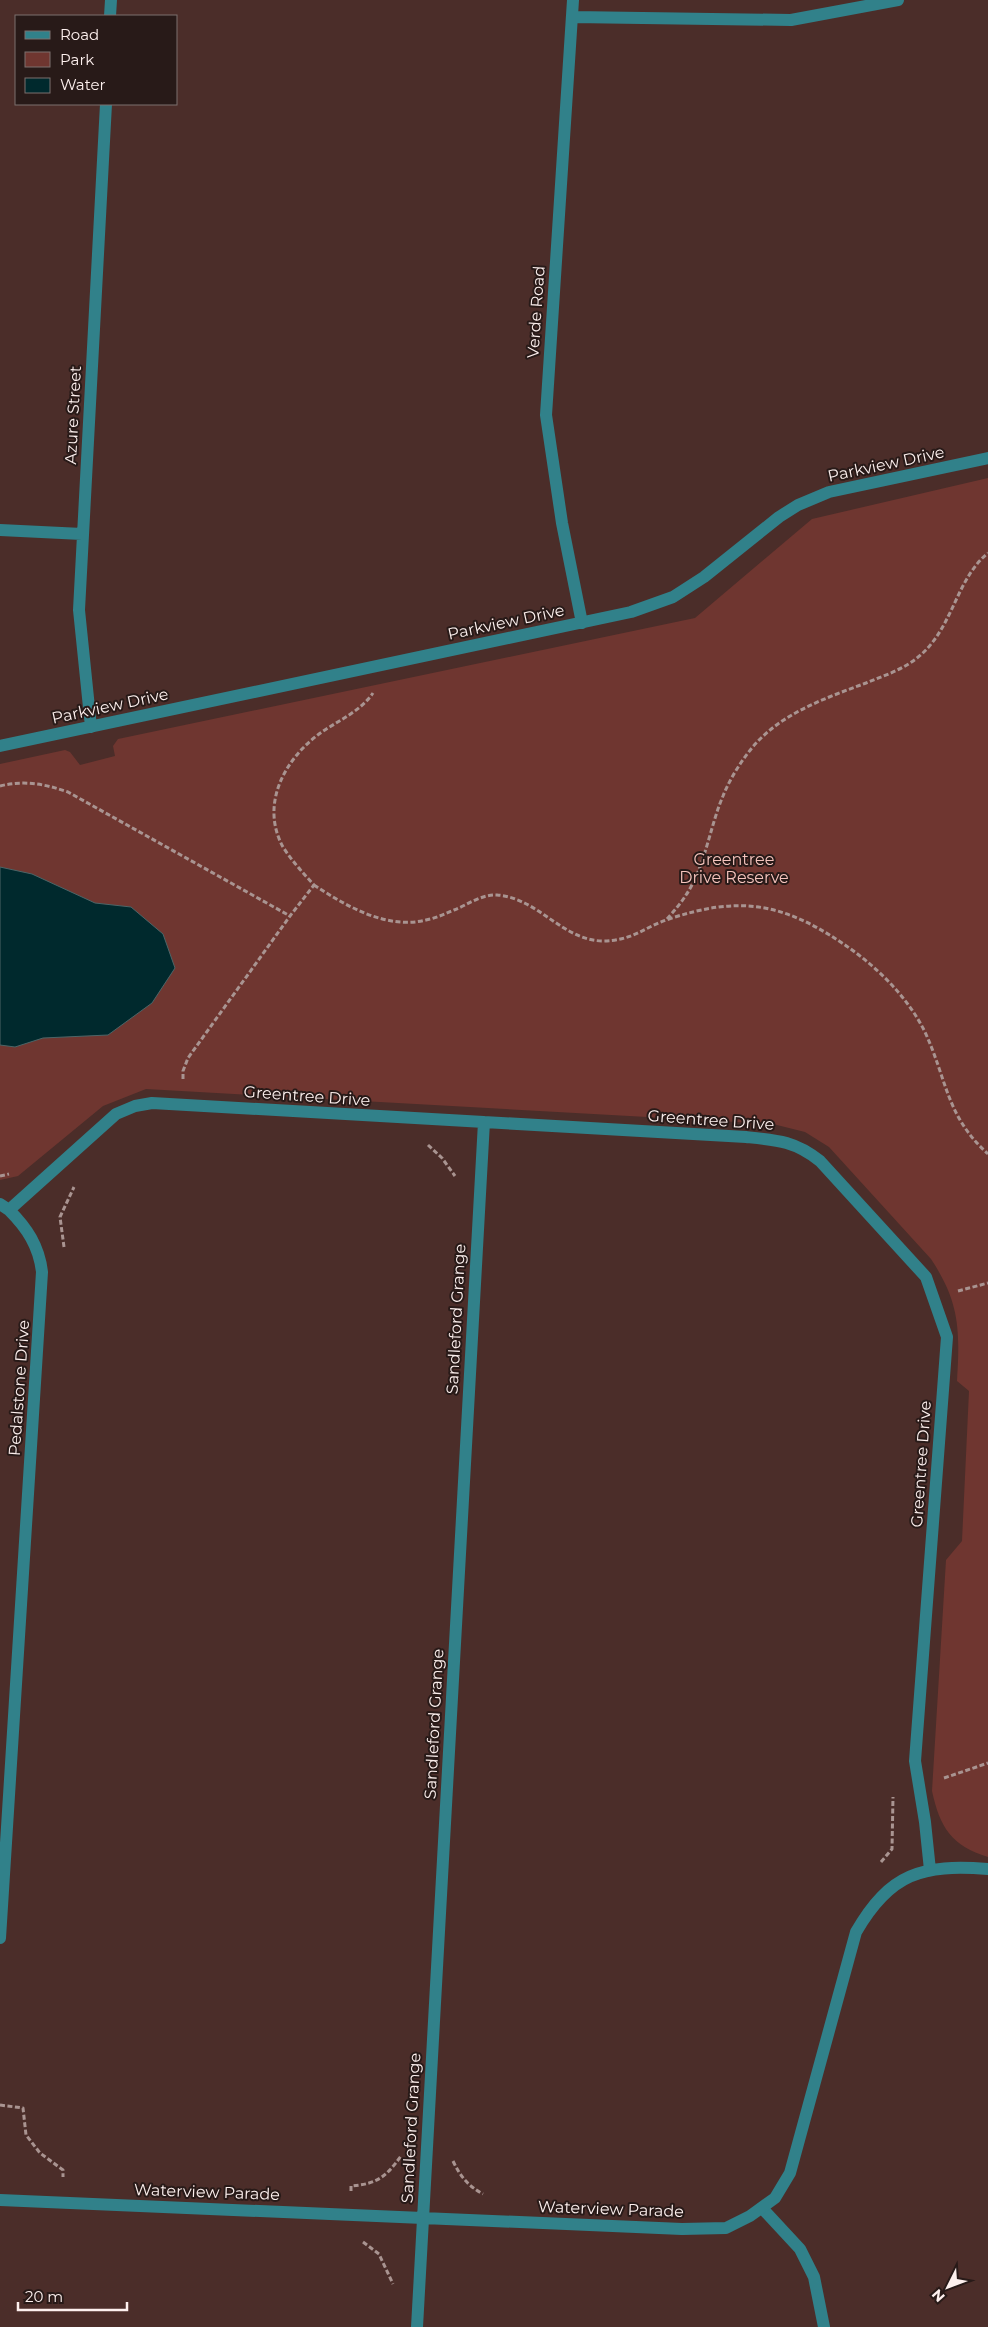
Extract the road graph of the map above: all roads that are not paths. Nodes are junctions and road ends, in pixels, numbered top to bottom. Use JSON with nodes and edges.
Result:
{"nodes":[{"id":1,"x":111,"y":0,"type":"edge"},
{"id":2,"x":573,"y":0,"type":"edge"},
{"id":3,"x":898,"y":0,"type":"edge"},
{"id":4,"x":110,"y":15,"type":"edge"},
{"id":5,"x":572,"y":17,"type":"junction"},
{"id":6,"x":106,"y":105,"type":"edge"},
{"id":7,"x":988,"y":458,"type":"edge"},
{"id":8,"x":0,"y":530,"type":"edge"},
{"id":9,"x":82,"y":534,"type":"junction"},
{"id":10,"x":582,"y":623,"type":"junction"},
{"id":11,"x":91,"y":727,"type":"junction"},
{"id":12,"x":0,"y":746,"type":"edge"},
{"id":13,"x":484,"y":1122,"type":"junction"},
{"id":14,"x":5,"y":1207,"type":"edge"},
{"id":15,"x":988,"y":1869,"type":"edge"},
{"id":16,"x":930,"y":1870,"type":"junction"},
{"id":17,"x":0,"y":1938,"type":"edge"},
{"id":18,"x":0,"y":2200,"type":"edge"},
{"id":19,"x":762,"y":2208,"type":"junction"},
{"id":20,"x":422,"y":2218,"type":"junction"},
{"id":21,"x":416,"y":2327,"type":"edge"},
{"id":22,"x":824,"y":2327,"type":"edge"}],
"edges":[{"from":1,"to":4,"type":"street"},
{"from":2,"to":5,"type":"street","name":"Verde Road"},
{"from":3,"to":5,"type":"street"},
{"from":5,"to":10,"type":"street","name":"Verde Road"},
{"from":6,"to":9,"type":"street","name":"Azure Street"},
{"from":7,"to":10,"type":"street","name":"Parkview Drive"},
{"from":8,"to":9,"type":"street"},
{"from":9,"to":11,"type":"street","name":"Azure Street"},
{"from":10,"to":11,"type":"street","name":"Parkview Drive"},
{"from":11,"to":12,"type":"street","name":"Parkview Drive"},
{"from":13,"to":14,"type":"street","name":"Greentree Drive"},
{"from":13,"to":16,"type":"street","name":"Greentree Drive"},
{"from":13,"to":20,"type":"street","name":"Sandleford Grange"},
{"from":14,"to":17,"type":"street","name":"Pedalstone Drive"},
{"from":15,"to":16,"type":"street","name":"Waterview Parade"},
{"from":16,"to":19,"type":"street","name":"Waterview Parade"},
{"from":18,"to":20,"type":"street","name":"Waterview Parade"},
{"from":19,"to":20,"type":"street","name":"Waterview Parade"},
{"from":19,"to":22,"type":"street"},
{"from":20,"to":21,"type":"street","name":"Sandleford Grange"}]}
